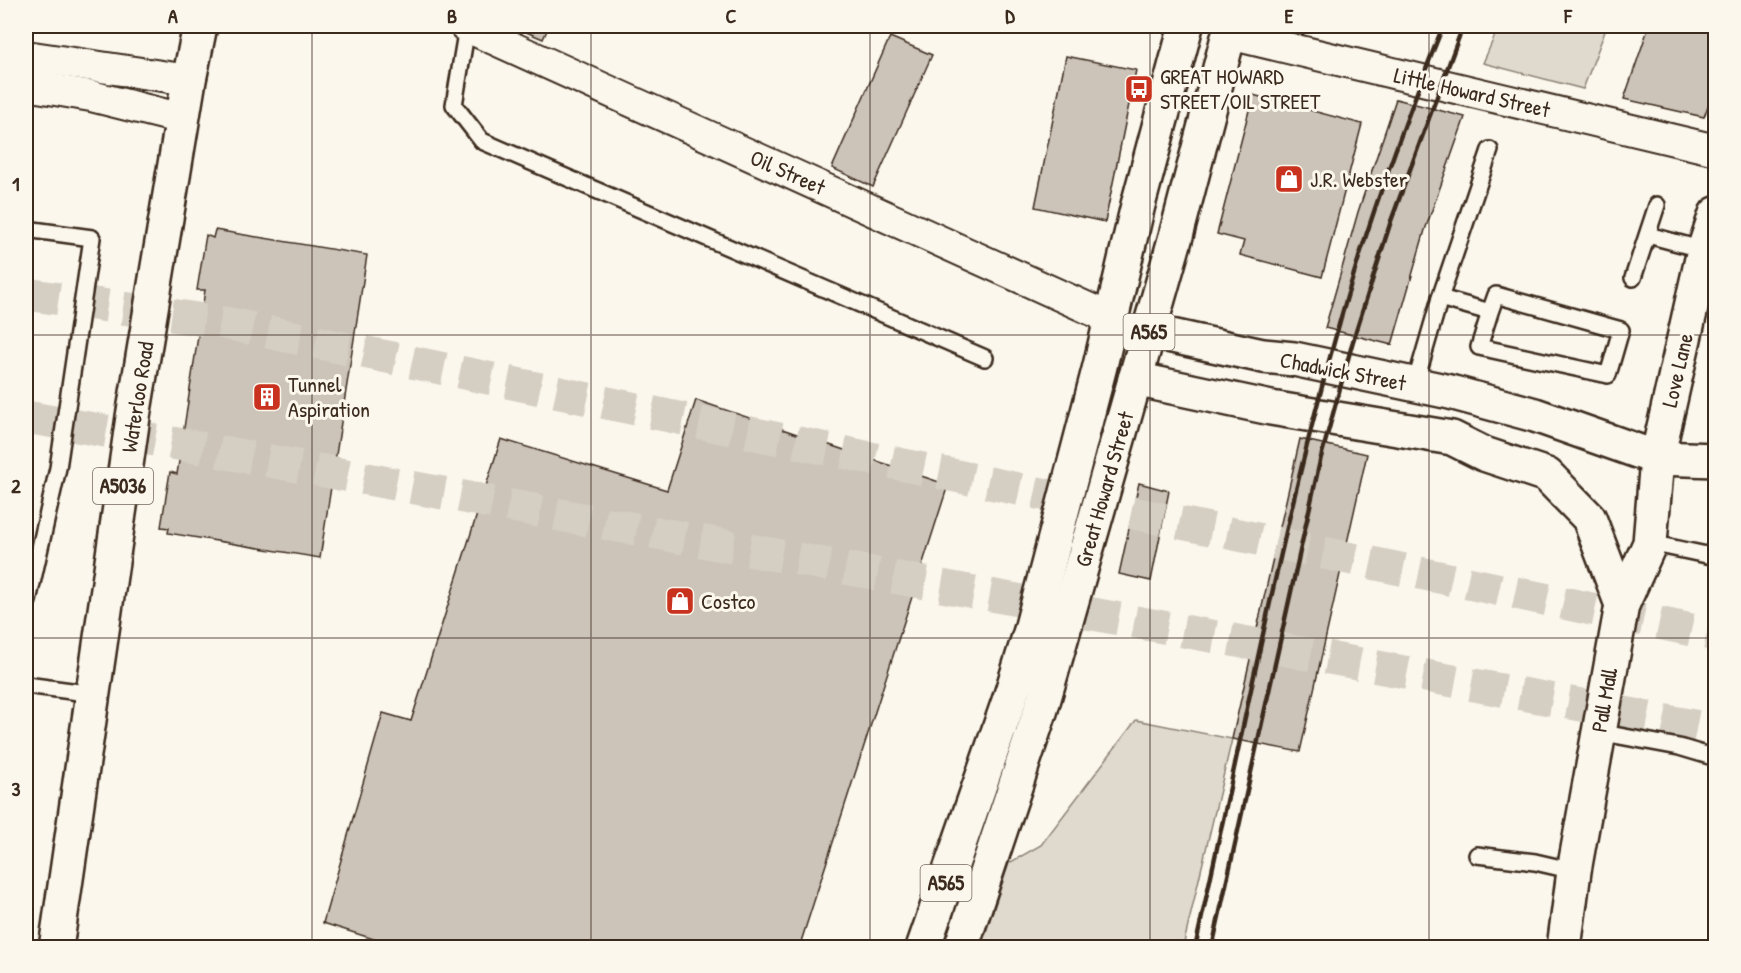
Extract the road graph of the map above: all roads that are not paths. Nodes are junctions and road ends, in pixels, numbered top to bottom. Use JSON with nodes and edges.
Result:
{"nodes":[{"id":1,"x":200,"y":26,"type":"edge"},
{"id":2,"x":466,"y":26,"type":"edge"},
{"id":3,"x":1186,"y":26,"type":"edge"},
{"id":4,"x":1230,"y":29,"type":"edge"},
{"id":5,"x":26,"y":56,"type":"edge"},
{"id":6,"x":189,"y":80,"type":"junction"},
{"id":7,"x":26,"y":85,"type":"edge"},
{"id":8,"x":183,"y":119,"type":"junction"},
{"id":9,"x":1490,"y":150,"type":"dead end"},
{"id":10,"x":1716,"y":150,"type":"edge"},
{"id":11,"x":1657,"y":205,"type":"dead end"},
{"id":12,"x":1716,"y":214,"type":"edge"},
{"id":13,"x":26,"y":229,"type":"edge"},
{"id":14,"x":1648,"y":235,"type":"junction"},
{"id":15,"x":1704,"y":250,"type":"junction"},
{"id":16,"x":1633,"y":278,"type":"dead end"},
{"id":17,"x":1440,"y":298,"type":"junction"},
{"id":18,"x":1490,"y":312,"type":"junction"},
{"id":19,"x":1112,"y":319,"type":"junction"},
{"id":20,"x":1149,"y":331,"type":"junction"},
{"id":21,"x":985,"y":358,"type":"dead end"},
{"id":22,"x":1135,"y":379,"type":"junction"},
{"id":23,"x":1415,"y":384,"type":"junction"},
{"id":24,"x":1535,"y":415,"type":"junction"},
{"id":25,"x":1452,"y":438,"type":"junction"},
{"id":26,"x":1657,"y":458,"type":"junction"},
{"id":27,"x":1716,"y":460,"type":"edge"},
{"id":28,"x":1650,"y":543,"type":"junction"},
{"id":29,"x":1716,"y":557,"type":"edge"},
{"id":30,"x":26,"y":601,"type":"edge"},
{"id":31,"x":1622,"y":606,"type":"junction"},
{"id":32,"x":26,"y":685,"type":"edge"},
{"id":33,"x":94,"y":694,"type":"junction"},
{"id":34,"x":1599,"y":732,"type":"junction"},
{"id":35,"x":1716,"y":758,"type":"edge"},
{"id":36,"x":1477,"y":855,"type":"dead end"},
{"id":37,"x":1574,"y":871,"type":"junction"},
{"id":38,"x":56,"y":948,"type":"edge"},
{"id":39,"x":923,"y":948,"type":"edge"},
{"id":40,"x":961,"y":948,"type":"edge"},
{"id":41,"x":1564,"y":948,"type":"edge"}],
"edges":[{"from":1,"to":6,"type":"main road","name":"Waterloo Road","number":"A5036"},
{"from":2,"to":19,"type":"street","name":"Oil Street"},
{"from":2,"to":21,"type":"lane"},
{"from":3,"to":19,"type":"main road","name":"Great Howard Street","number":"A565"},
{"from":4,"to":10,"type":"street","name":"Little Howard Street"},
{"from":4,"to":20,"type":"main road","name":"Great Howard Street","number":"A565"},
{"from":5,"to":6,"type":"street"},
{"from":6,"to":8,"type":"main road","name":"Waterloo Road","number":"A5036"},
{"from":7,"to":8,"type":"street"},
{"from":8,"to":33,"type":"main road","name":"Waterloo Road","number":"A5036"},
{"from":9,"to":17,"type":"lane"},
{"from":11,"to":14,"type":"lane"},
{"from":12,"to":15,"type":"main road","name":"Love Lane"},
{"from":13,"to":30,"type":"lane"},
{"from":14,"to":15,"type":"lane"},
{"from":14,"to":16,"type":"lane"},
{"from":15,"to":26,"type":"main road","name":"Love Lane"},
{"from":17,"to":18,"type":"lane"},
{"from":17,"to":23,"type":"lane"},
{"from":18,"to":18,"type":"lane"},
{"from":19,"to":39,"type":"main road","name":"Great Howard Street","number":"A565"},
{"from":20,"to":22,"type":"main road","name":"Great Howard Street","number":"A565"},
{"from":20,"to":23,"type":"main road","name":"Chadwick Street"},
{"from":22,"to":25,"type":"main road","name":"Chadwick Street"},
{"from":22,"to":40,"type":"main road","name":"Great Howard Street","number":"A565"},
{"from":23,"to":24,"type":"main road","name":"Chadwick Street"},
{"from":24,"to":25,"type":"main road","name":"Chadwick Street"},
{"from":24,"to":26,"type":"main road","name":"Chadwick Street"},
{"from":25,"to":31,"type":"main road","name":"Chadwick Street"},
{"from":26,"to":27,"type":"main road","name":"Chadwick Street"},
{"from":26,"to":28,"type":"main road","name":"Pall Mall"},
{"from":28,"to":29,"type":"lane"},
{"from":28,"to":31,"type":"main road","name":"Pall Mall"},
{"from":31,"to":34,"type":"main road","name":"Pall Mall"},
{"from":32,"to":33,"type":"lane"},
{"from":33,"to":38,"type":"main road","name":"Waterloo Road","number":"A5036"},
{"from":34,"to":35,"type":"lane"},
{"from":34,"to":37,"type":"main road","name":"Pall Mall"},
{"from":36,"to":37,"type":"lane"},
{"from":37,"to":41,"type":"main road","name":"Pall Mall"}]}
